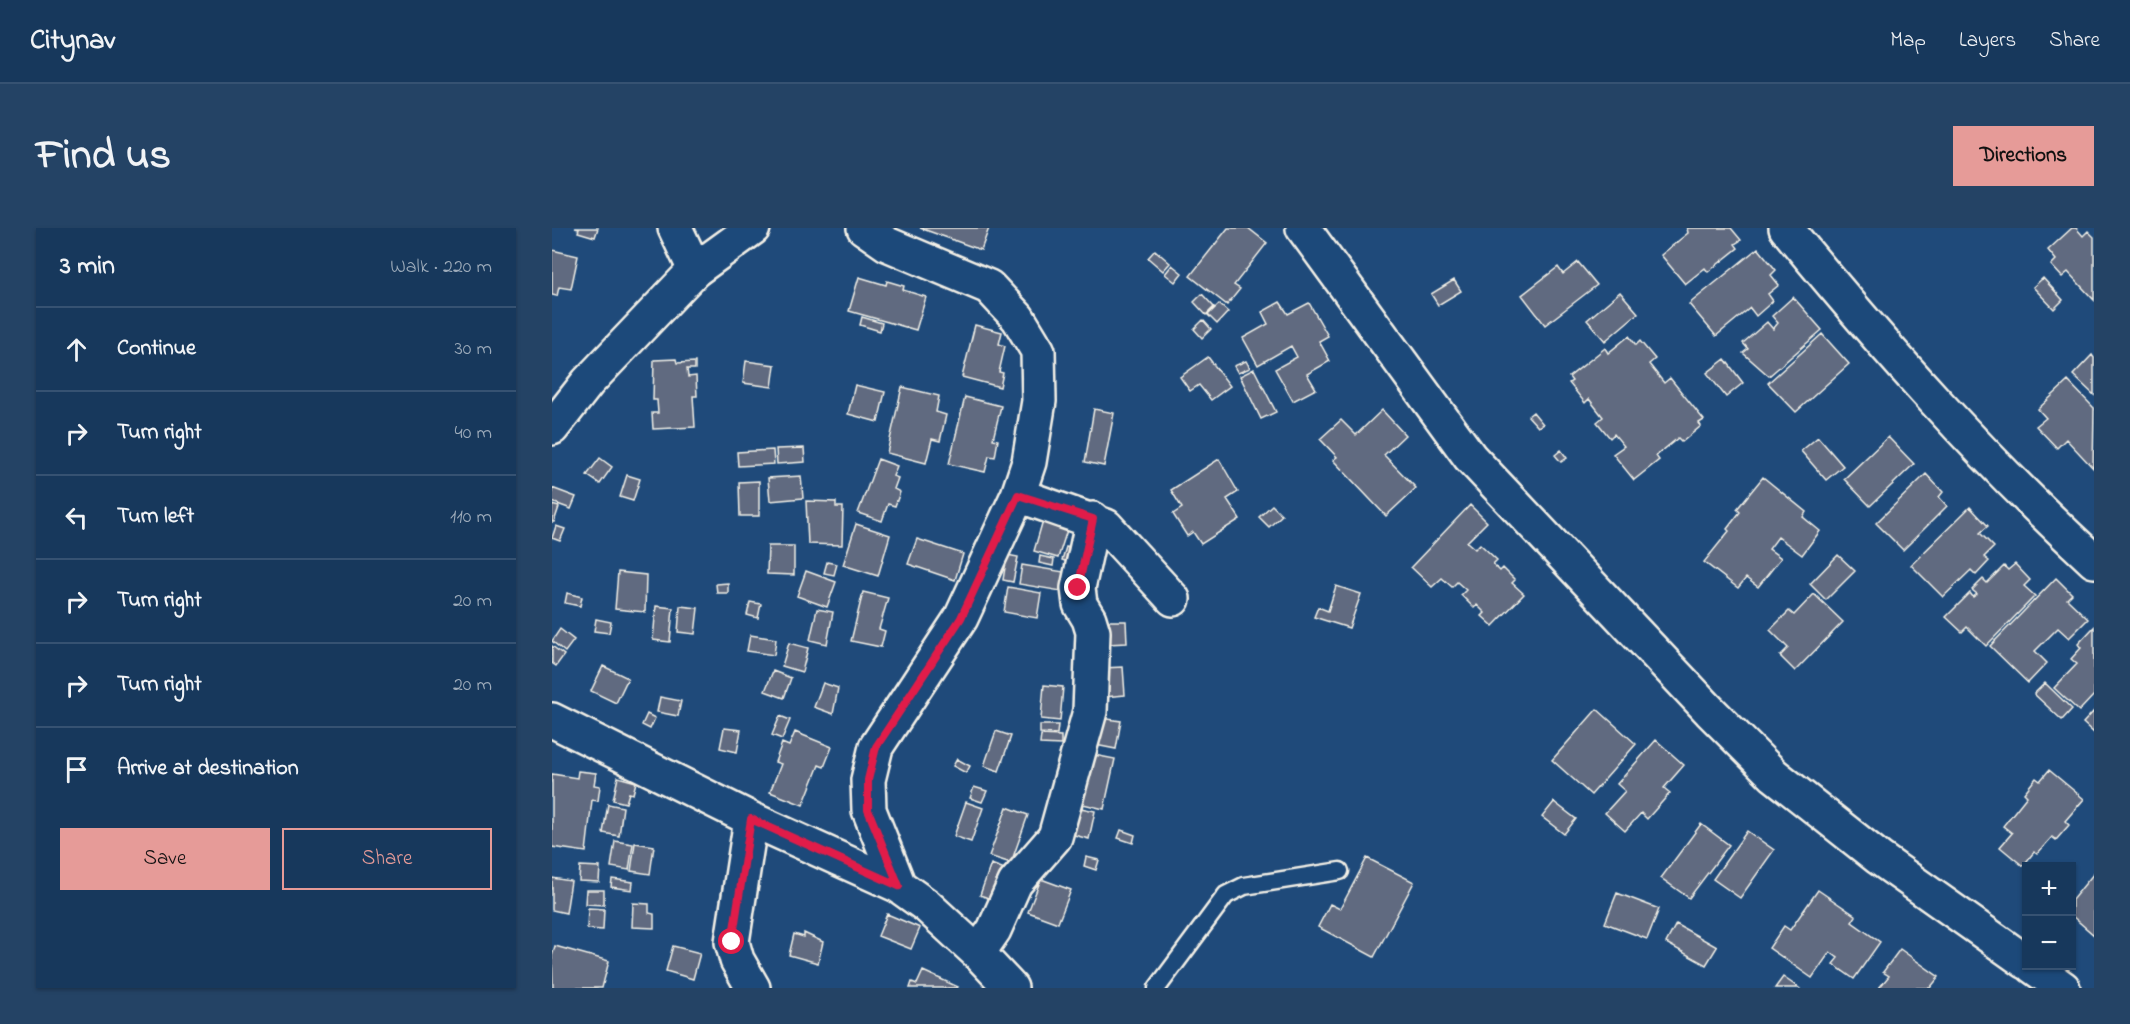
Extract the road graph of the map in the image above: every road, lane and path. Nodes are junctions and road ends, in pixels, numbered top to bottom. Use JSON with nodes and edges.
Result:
{"nodes":[{"id":1,"x":675,"y":228,"type":"edge"},
{"id":2,"x":753,"y":228,"type":"edge"},
{"id":3,"x":864,"y":228,"type":"edge"},
{"id":4,"x":1303,"y":228,"type":"edge"},
{"id":5,"x":1786,"y":228,"type":"edge"},
{"id":6,"x":695,"y":270,"type":"junction"},
{"id":7,"x":552,"y":428,"type":"edge"},
{"id":8,"x":1018,"y":495,"type":"junction"},
{"id":9,"x":1093,"y":519,"type":"junction"},
{"id":10,"x":2094,"y":561,"type":"edge"},
{"id":11,"x":1173,"y":599,"type":"dead end"},
{"id":12,"x":552,"y":720,"type":"edge"},
{"id":13,"x":751,"y":819,"type":"junction"},
{"id":14,"x":1340,"y":871,"type":"dead end"},
{"id":15,"x":899,"y":886,"type":"junction"},
{"id":16,"x":978,"y":953,"type":"junction"},
{"id":17,"x":2022,"y":959,"type":"edge"},
{"id":18,"x":2037,"y":970,"type":"edge"},
{"id":19,"x":753,"y":988,"type":"edge"},
{"id":20,"x":1011,"y":988,"type":"edge"},
{"id":21,"x":1157,"y":988,"type":"edge"},
{"id":22,"x":2063,"y":988,"type":"edge"}],
"edges":[{"from":1,"to":6,"type":"street"},
{"from":2,"to":6,"type":"street"},
{"from":3,"to":8,"type":"street"},
{"from":4,"to":17,"type":"street"},
{"from":5,"to":10,"type":"street"},
{"from":6,"to":7,"type":"street"},
{"from":8,"to":9,"type":"street"},
{"from":8,"to":15,"type":"street"},
{"from":9,"to":11,"type":"street"},
{"from":9,"to":16,"type":"street"},
{"from":12,"to":13,"type":"street"},
{"from":13,"to":15,"type":"street"},
{"from":13,"to":19,"type":"street"},
{"from":14,"to":21,"type":"lane"},
{"from":15,"to":16,"type":"street"},
{"from":16,"to":20,"type":"street"},
{"from":18,"to":22,"type":"street"}]}
